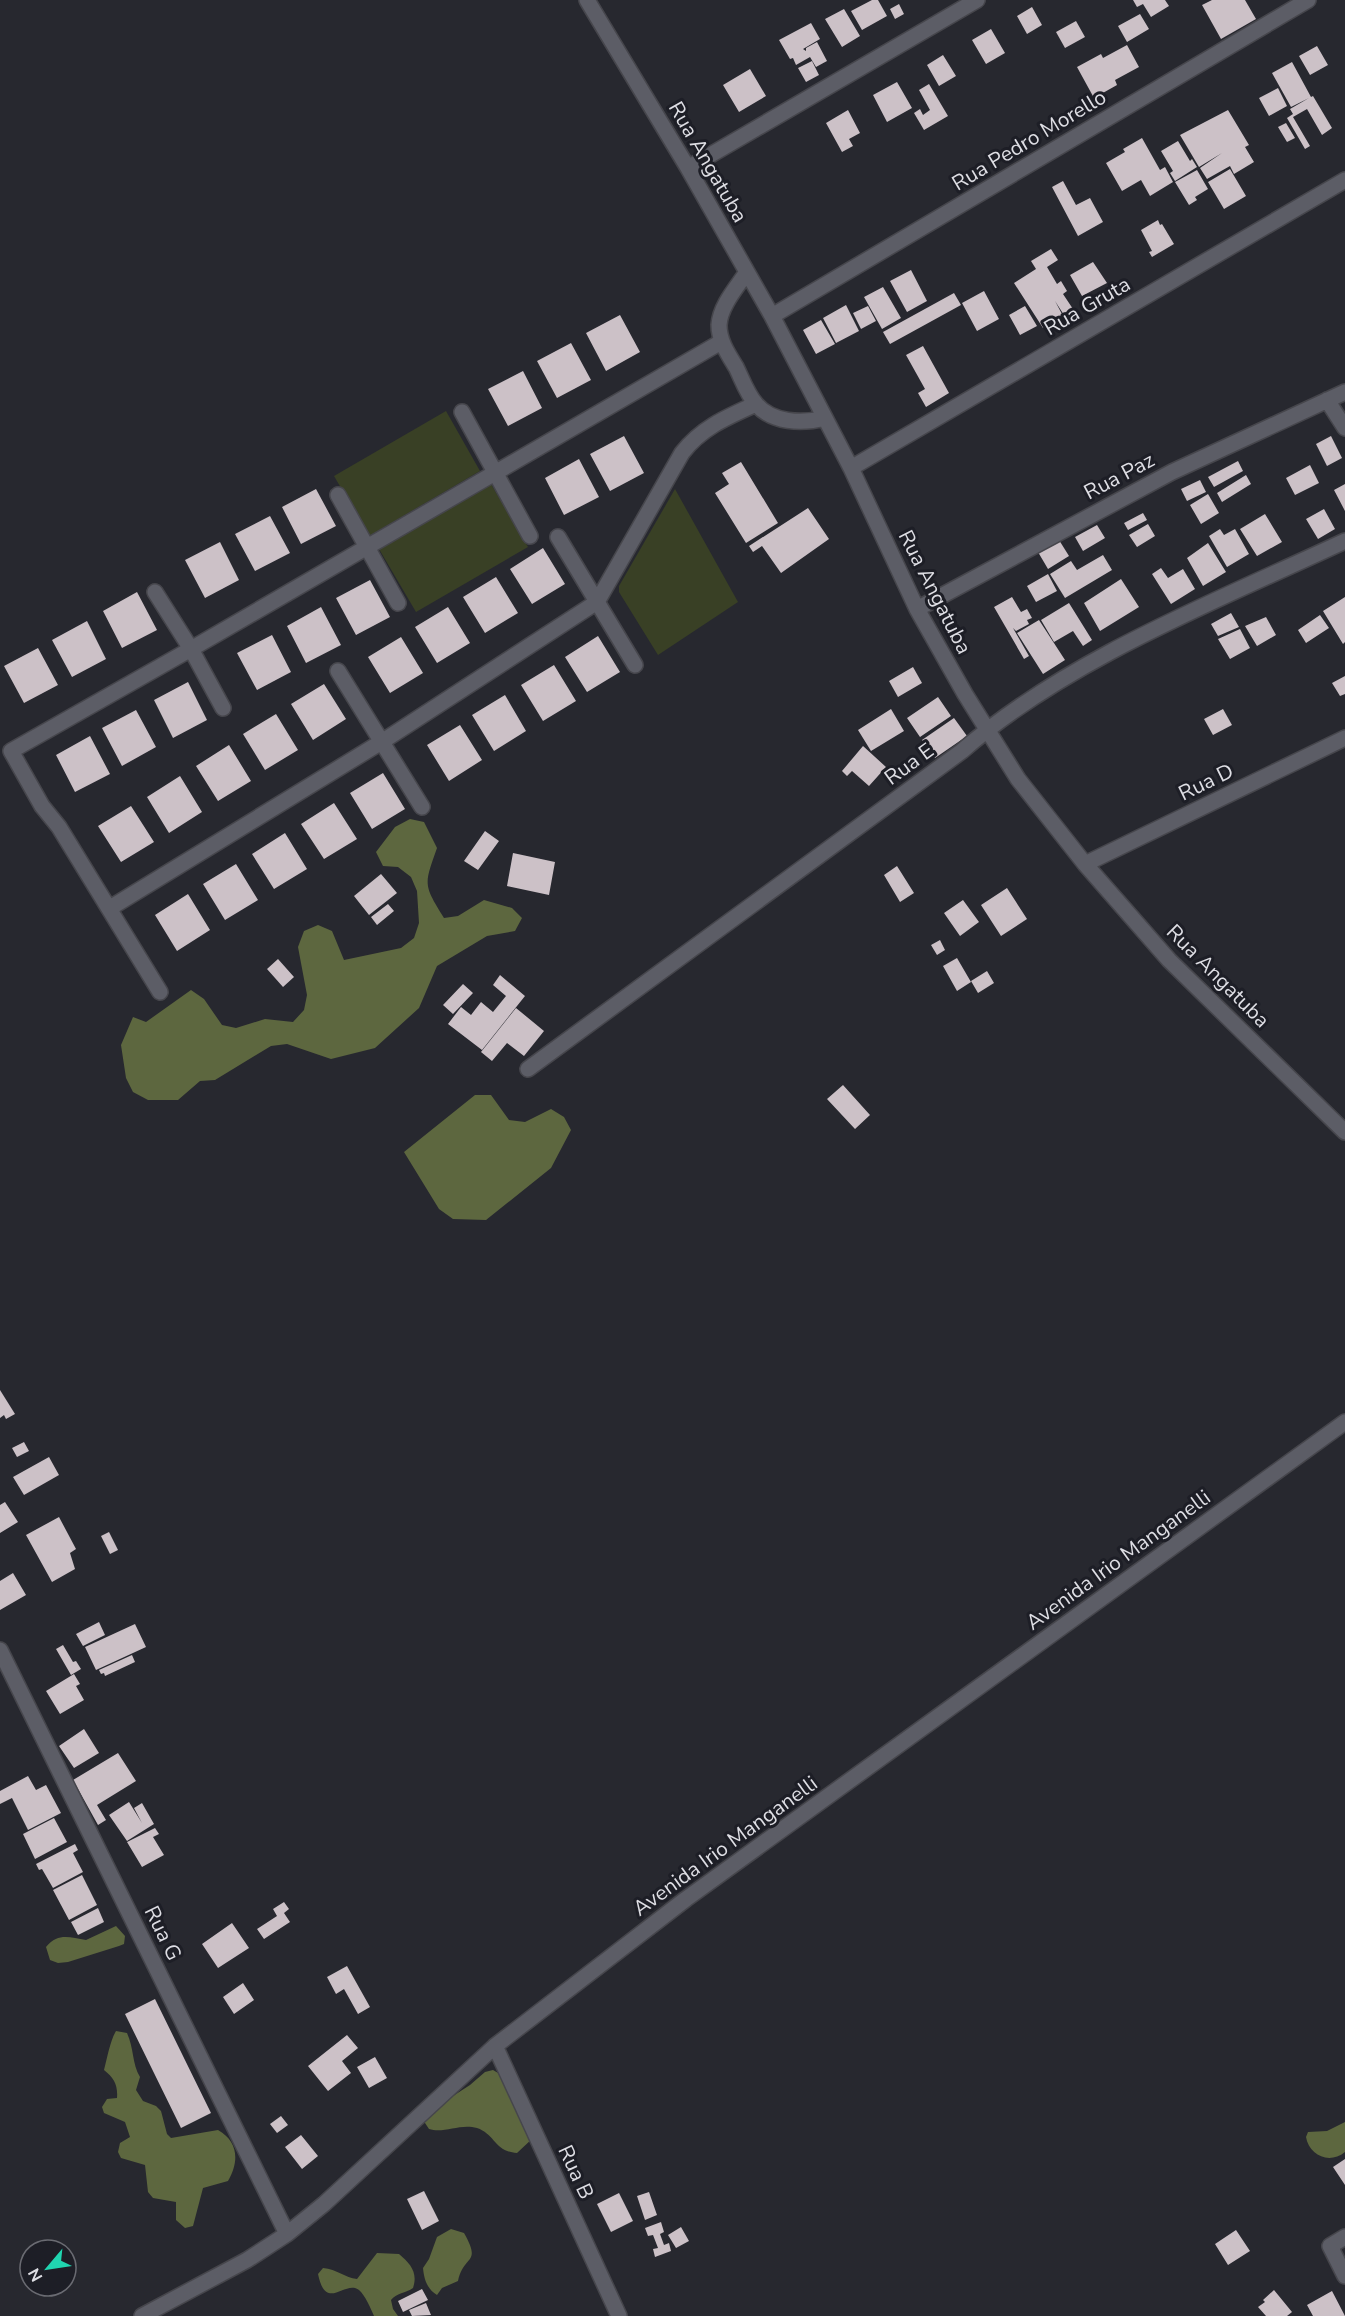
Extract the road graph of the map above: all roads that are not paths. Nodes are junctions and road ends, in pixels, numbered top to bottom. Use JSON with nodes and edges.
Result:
{"nodes":[{"id":1,"x":587,"y":0,"type":"edge"},
{"id":2,"x":977,"y":0,"type":"edge"},
{"id":3,"x":1308,"y":0,"type":"edge"},
{"id":4,"x":688,"y":168,"type":"junction"},
{"id":5,"x":1345,"y":180,"type":"edge"},
{"id":6,"x":747,"y":272,"type":"junction"},
{"id":7,"x":772,"y":316,"type":"junction"},
{"id":8,"x":721,"y":342,"type":"junction"},
{"id":9,"x":1345,"y":392,"type":"edge"},
{"id":10,"x":1327,"y":400,"type":"junction"},
{"id":11,"x":756,"y":404,"type":"junction"},
{"id":12,"x":462,"y":412,"type":"dead end"},
{"id":13,"x":825,"y":418,"type":"junction"},
{"id":14,"x":1345,"y":428,"type":"edge"},
{"id":15,"x":851,"y":468,"type":"junction"},
{"id":16,"x":495,"y":472,"type":"junction"},
{"id":17,"x":338,"y":495,"type":"dead end"},
{"id":18,"x":530,"y":536,"type":"dead end"},
{"id":19,"x":558,"y":537,"type":"dead end"},
{"id":20,"x":1345,"y":541,"type":"edge"},
{"id":21,"x":368,"y":547,"type":"junction"},
{"id":22,"x":155,"y":592,"type":"dead end"},
{"id":23,"x":597,"y":602,"type":"junction"},
{"id":24,"x":398,"y":603,"type":"dead end"},
{"id":25,"x":917,"y":609,"type":"junction"},
{"id":26,"x":191,"y":649,"type":"junction"},
{"id":27,"x":635,"y":665,"type":"dead end"},
{"id":28,"x":338,"y":671,"type":"dead end"},
{"id":29,"x":222,"y":708,"type":"dead end"},
{"id":30,"x":986,"y":730,"type":"junction"},
{"id":31,"x":1345,"y":738,"type":"edge"},
{"id":32,"x":383,"y":741,"type":"junction"},
{"id":33,"x":422,"y":807,"type":"dead end"},
{"id":34,"x":1085,"y":864,"type":"junction"},
{"id":35,"x":110,"y":909,"type":"junction"},
{"id":36,"x":160,"y":992,"type":"dead end"},
{"id":37,"x":528,"y":1069,"type":"dead end"},
{"id":38,"x":1345,"y":1132,"type":"edge"},
{"id":39,"x":1345,"y":1422,"type":"edge"},
{"id":40,"x":0,"y":1650,"type":"edge"},
{"id":41,"x":495,"y":2046,"type":"junction"},
{"id":42,"x":287,"y":2234,"type":"junction"},
{"id":43,"x":1345,"y":2237,"type":"edge"},
{"id":44,"x":1345,"y":2276,"type":"edge"},
{"id":45,"x":142,"y":2316,"type":"edge"},
{"id":46,"x":619,"y":2316,"type":"edge"}],
"edges":[{"from":1,"to":4,"type":"street","name":"Rua Angatuba"},
{"from":2,"to":4,"type":"street"},
{"from":3,"to":7,"type":"street","name":"Rua Pedro Morello"},
{"from":4,"to":6,"type":"street","name":"Rua Angatuba"},
{"from":5,"to":15,"type":"street","name":"Rua Gruta"},
{"from":6,"to":7,"type":"street","name":"Rua Angatuba"},
{"from":6,"to":8,"type":"street"},
{"from":7,"to":13,"type":"street","name":"Rua Angatuba"},
{"from":8,"to":11,"type":"street"},
{"from":8,"to":16,"type":"street"},
{"from":9,"to":10,"type":"street","name":"Rua Paz"},
{"from":10,"to":14,"type":"street"},
{"from":10,"to":25,"type":"street","name":"Rua Paz"},
{"from":11,"to":13,"type":"street"},
{"from":11,"to":23,"type":"street"},
{"from":12,"to":16,"type":"street"},
{"from":13,"to":15,"type":"street","name":"Rua Angatuba"},
{"from":15,"to":25,"type":"street","name":"Rua Angatuba"},
{"from":16,"to":18,"type":"street"},
{"from":16,"to":21,"type":"street"},
{"from":17,"to":21,"type":"street"},
{"from":19,"to":23,"type":"street"},
{"from":20,"to":30,"type":"street","name":"Rua E"},
{"from":21,"to":24,"type":"street"},
{"from":21,"to":26,"type":"street"},
{"from":22,"to":26,"type":"street"},
{"from":23,"to":27,"type":"street"},
{"from":23,"to":32,"type":"street"},
{"from":25,"to":30,"type":"street","name":"Rua Angatuba"},
{"from":26,"to":29,"type":"street"},
{"from":26,"to":35,"type":"street"},
{"from":28,"to":32,"type":"street"},
{"from":30,"to":34,"type":"street","name":"Rua Angatuba"},
{"from":30,"to":37,"type":"street","name":"Rua E"},
{"from":31,"to":34,"type":"street","name":"Rua D"},
{"from":32,"to":33,"type":"street"},
{"from":32,"to":35,"type":"street"},
{"from":34,"to":38,"type":"street","name":"Rua Angatuba"},
{"from":35,"to":36,"type":"street"},
{"from":39,"to":41,"type":"street","name":"Avenida Irio Manganelli"},
{"from":40,"to":42,"type":"street","name":"Rua G"},
{"from":41,"to":42,"type":"street","name":"Avenida Irio Manganelli"},
{"from":41,"to":46,"type":"street","name":"Rua B"},
{"from":42,"to":45,"type":"street","name":"Avenida Irio Manganelli"},
{"from":43,"to":44,"type":"street"}]}
